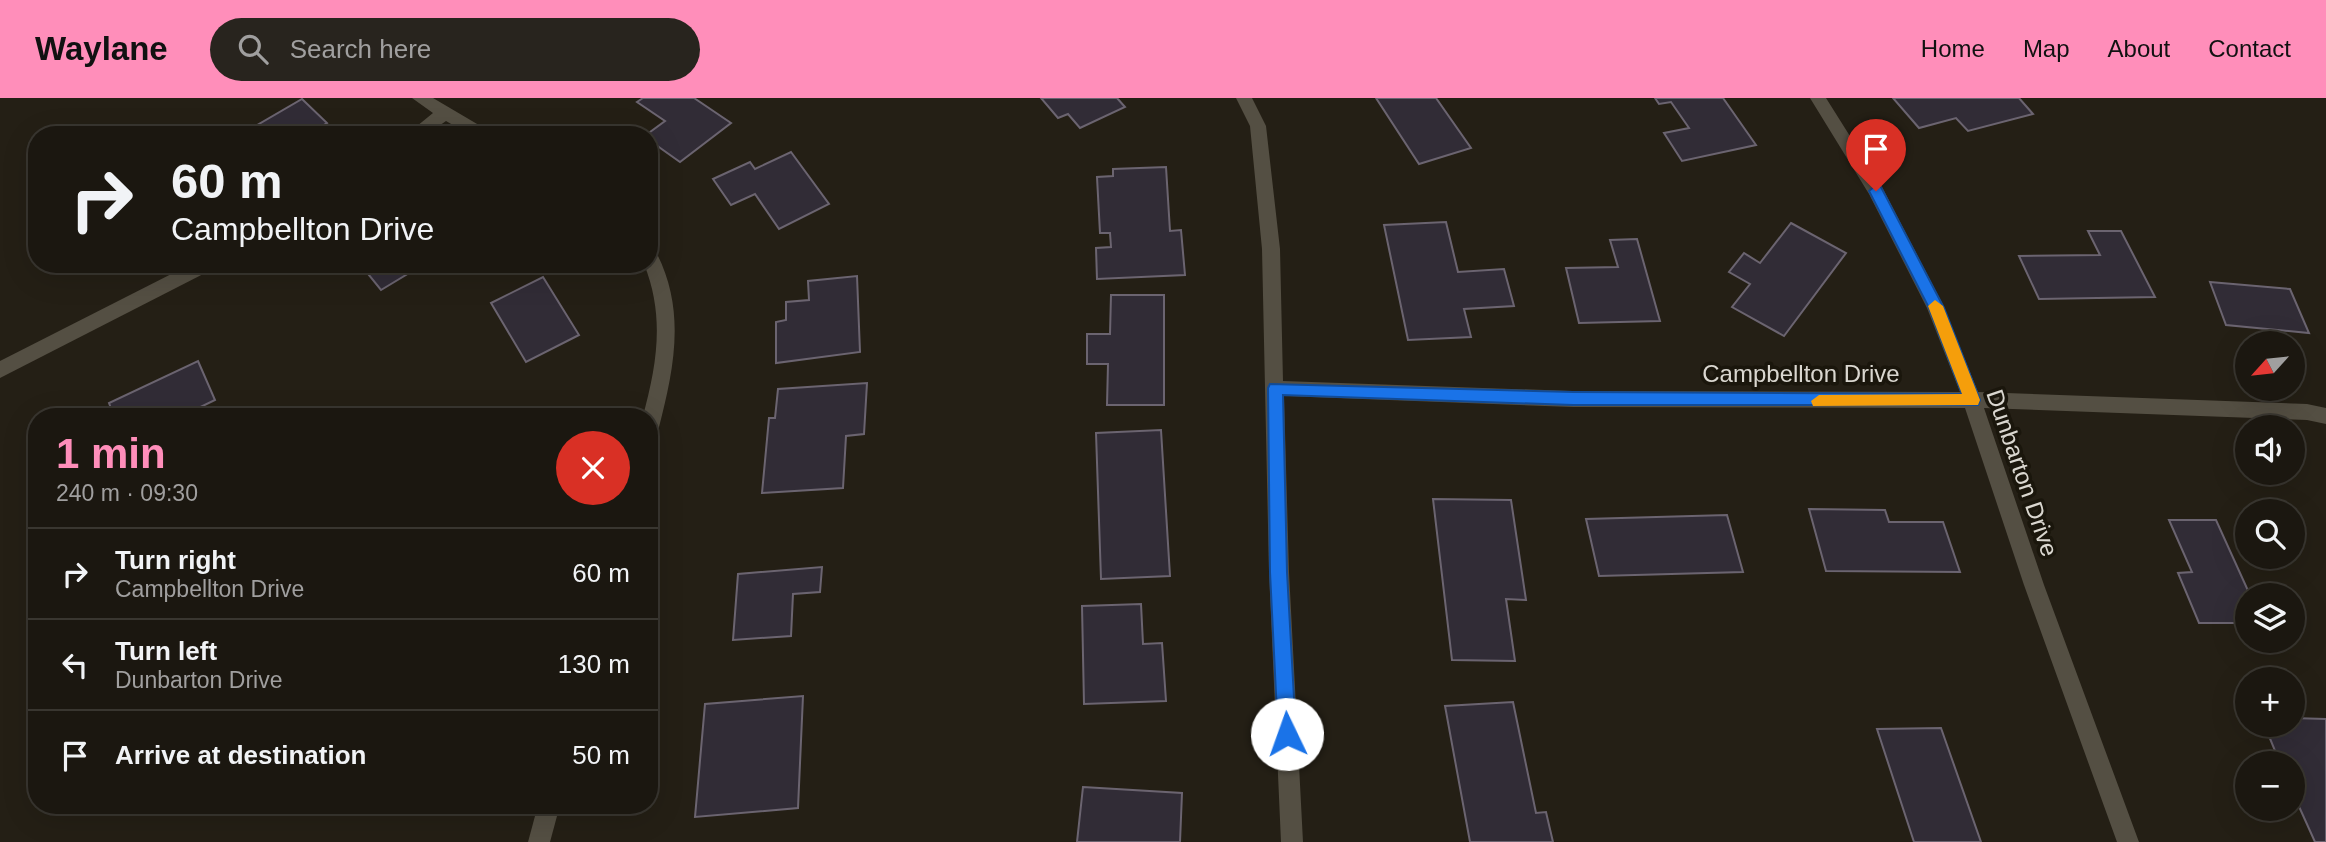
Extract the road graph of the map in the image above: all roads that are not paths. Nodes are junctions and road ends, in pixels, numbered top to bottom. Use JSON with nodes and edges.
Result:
{"nodes":[{"id":1,"x":419,"y":98,"type":"edge"},
{"id":2,"x":1244,"y":98,"type":"edge"},
{"id":3,"x":1818,"y":98,"type":"edge"},
{"id":4,"x":445,"y":113,"type":"junction"},
{"id":5,"x":427,"y":126,"type":"edge"},
{"id":6,"x":467,"y":126,"type":"edge"},
{"id":7,"x":189,"y":273,"type":"edge"},
{"id":8,"x":658,"y":273,"type":"edge"},
{"id":9,"x":0,"y":370,"type":"edge"},
{"id":10,"x":1276,"y":388,"type":"junction"},
{"id":11,"x":1972,"y":400,"type":"junction"},
{"id":12,"x":655,"y":408,"type":"edge"},
{"id":13,"x":2326,"y":416,"type":"edge"},
{"id":14,"x":547,"y":814,"type":"edge"},
{"id":15,"x":539,"y":842,"type":"edge"},
{"id":16,"x":1292,"y":842,"type":"edge"},
{"id":17,"x":2128,"y":842,"type":"edge"}],
"edges":[{"from":1,"to":4,"type":"street"},
{"from":2,"to":10,"type":"street"},
{"from":3,"to":11,"type":"street","name":"Dunbarton Drive"},
{"from":4,"to":5,"type":"street"},
{"from":4,"to":6,"type":"street"},
{"from":7,"to":9,"type":"street"},
{"from":8,"to":12,"type":"street"},
{"from":10,"to":11,"type":"street","name":"Campbellton Drive"},
{"from":10,"to":16,"type":"street"},
{"from":11,"to":13,"type":"street","name":"Campbellton Drive"},
{"from":11,"to":17,"type":"street","name":"Dunbarton Drive"},
{"from":14,"to":15,"type":"street"}]}
